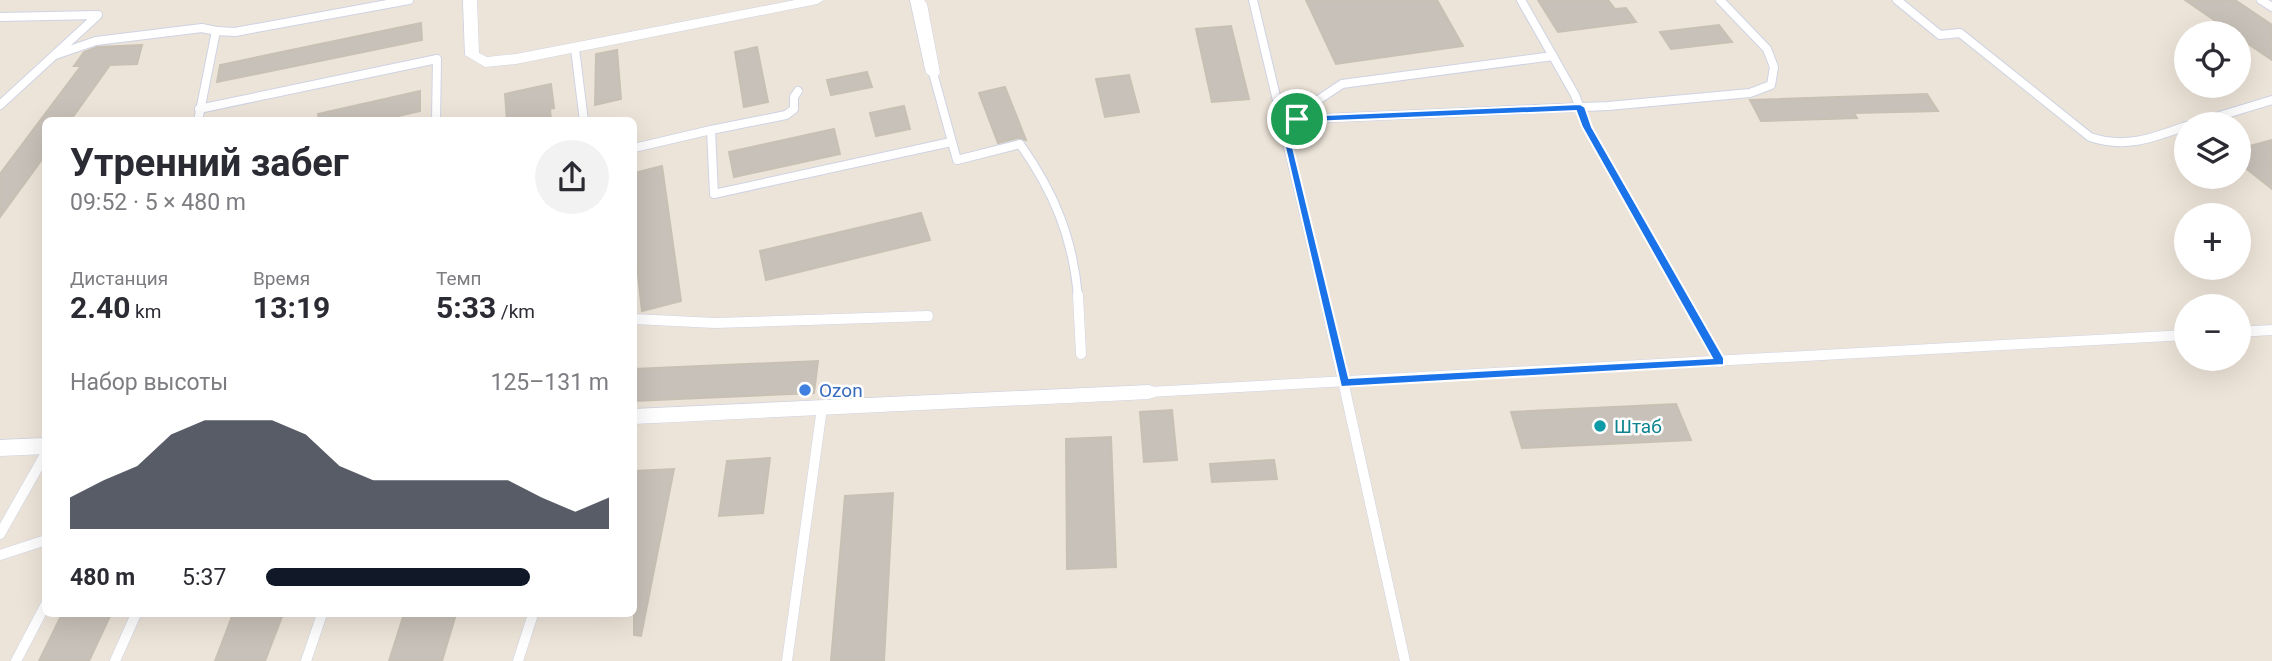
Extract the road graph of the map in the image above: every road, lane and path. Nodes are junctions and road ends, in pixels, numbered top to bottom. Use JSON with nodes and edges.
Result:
{"nodes":[{"id":1,"x":409,"y":0,"type":"edge"},
{"id":2,"x":470,"y":0,"type":"edge"},
{"id":3,"x":817,"y":0,"type":"edge"},
{"id":4,"x":917,"y":0,"type":"edge"},
{"id":5,"x":1254,"y":0,"type":"edge"},
{"id":6,"x":1521,"y":0,"type":"edge"},
{"id":7,"x":1720,"y":0,"type":"edge"},
{"id":8,"x":1897,"y":0,"type":"edge"},
{"id":9,"x":2261,"y":0,"type":"edge"},
{"id":10,"x":2272,"y":7,"type":"edge"},
{"id":11,"x":0,"y":17,"type":"edge"},
{"id":12,"x":216,"y":31,"type":"junction"},
{"id":13,"x":575,"y":49,"type":"junction"},
{"id":14,"x":55,"y":55,"type":"junction"},
{"id":15,"x":1553,"y":56,"type":"junction"},
{"id":16,"x":933,"y":73,"type":"joint"},
{"id":17,"x":799,"y":90,"type":"dead end"},
{"id":18,"x":2272,"y":100,"type":"edge"},
{"id":19,"x":0,"y":105,"type":"edge"},
{"id":20,"x":1580,"y":107,"type":"junction"},
{"id":21,"x":199,"y":109,"type":"junction"},
{"id":22,"x":2232,"y":112,"type":"edge"},
{"id":23,"x":198,"y":117,"type":"edge"},
{"id":24,"x":436,"y":117,"type":"edge"},
{"id":25,"x":584,"y":117,"type":"edge"},
{"id":26,"x":1297,"y":119,"type":"junction"},
{"id":27,"x":1281,"y":120,"type":"junction"},
{"id":28,"x":711,"y":130,"type":"junction"},
{"id":29,"x":2174,"y":131,"type":"edge"},
{"id":30,"x":951,"y":142,"type":"junction"},
{"id":31,"x":637,"y":147,"type":"edge"},
{"id":32,"x":928,"y":317,"type":"dead end"},
{"id":33,"x":637,"y":319,"type":"edge"},
{"id":34,"x":2272,"y":330,"type":"edge"},
{"id":35,"x":2251,"y":331,"type":"edge"},
{"id":36,"x":2174,"y":336,"type":"edge"},
{"id":37,"x":1081,"y":354,"type":"dead end"},
{"id":38,"x":1720,"y":362,"type":"junction"},
{"id":39,"x":1345,"y":383,"type":"junction"},
{"id":40,"x":1149,"y":392,"type":"joint"},
{"id":41,"x":822,"y":408,"type":"junction"},
{"id":42,"x":637,"y":417,"type":"edge"},
{"id":43,"x":42,"y":446,"type":"edge"},
{"id":44,"x":0,"y":448,"type":"edge"},
{"id":45,"x":42,"y":460,"type":"edge"},
{"id":46,"x":0,"y":534,"type":"edge"},
{"id":47,"x":42,"y":541,"type":"edge"},
{"id":48,"x":0,"y":555,"type":"edge"},
{"id":49,"x":42,"y":612,"type":"edge"},
{"id":50,"x":135,"y":617,"type":"edge"},
{"id":51,"x":321,"y":617,"type":"edge"},
{"id":52,"x":532,"y":617,"type":"edge"},
{"id":53,"x":16,"y":661,"type":"edge"},
{"id":54,"x":115,"y":661,"type":"edge"},
{"id":55,"x":306,"y":661,"type":"edge"},
{"id":56,"x":518,"y":661,"type":"edge"},
{"id":57,"x":788,"y":661,"type":"edge"},
{"id":58,"x":1405,"y":661,"type":"edge"}],
"edges":[{"from":1,"to":12,"type":"lane"},
{"from":2,"to":13,"type":"street"},
{"from":3,"to":13,"type":"street"},
{"from":4,"to":16,"type":"street"},
{"from":5,"to":27,"type":"lane"},
{"from":6,"to":15,"type":"lane"},
{"from":7,"to":20,"type":"lane"},
{"from":8,"to":29,"type":"lane"},
{"from":9,"to":10,"type":"lane"},
{"from":11,"to":14,"type":"lane"},
{"from":12,"to":14,"type":"lane"},
{"from":12,"to":21,"type":"lane"},
{"from":13,"to":25,"type":"lane"},
{"from":14,"to":19,"type":"lane"},
{"from":15,"to":20,"type":"lane"},
{"from":15,"to":26,"type":"lane"},
{"from":16,"to":30,"type":"lane"},
{"from":17,"to":28,"type":"lane"},
{"from":18,"to":22,"type":"lane"},
{"from":20,"to":26,"type":"lane"},
{"from":20,"to":38,"type":"lane"},
{"from":21,"to":23,"type":"lane"},
{"from":21,"to":24,"type":"lane"},
{"from":26,"to":27,"type":"lane"},
{"from":27,"to":39,"type":"lane"},
{"from":28,"to":30,"type":"lane"},
{"from":28,"to":31,"type":"lane"},
{"from":30,"to":37,"type":"lane"},
{"from":32,"to":33,"type":"lane"},
{"from":34,"to":35,"type":"lane"},
{"from":36,"to":38,"type":"lane"},
{"from":38,"to":39,"type":"lane"},
{"from":39,"to":40,"type":"lane"},
{"from":39,"to":58,"type":"lane"},
{"from":40,"to":41,"type":"street"},
{"from":41,"to":42,"type":"street"},
{"from":41,"to":57,"type":"lane"},
{"from":43,"to":44,"type":"street"},
{"from":45,"to":46,"type":"lane"},
{"from":47,"to":48,"type":"lane"},
{"from":49,"to":53,"type":"lane"},
{"from":50,"to":54,"type":"lane"},
{"from":51,"to":55,"type":"lane"},
{"from":52,"to":56,"type":"lane"}]}
